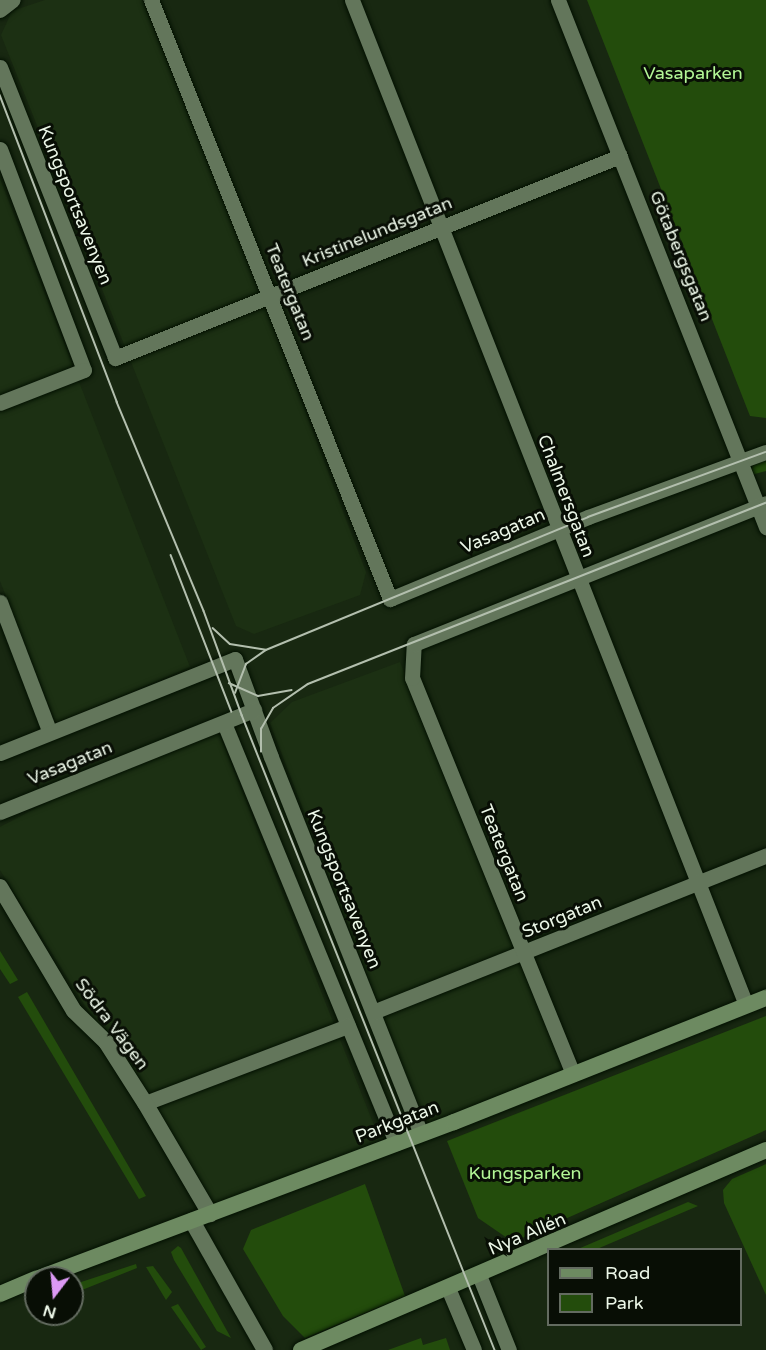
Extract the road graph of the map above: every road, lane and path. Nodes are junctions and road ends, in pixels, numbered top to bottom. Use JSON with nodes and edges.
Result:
{"nodes":[{"id":1,"x":13,"y":0,"type":"edge"},
{"id":2,"x":151,"y":0,"type":"edge"},
{"id":3,"x":352,"y":0,"type":"edge"},
{"id":4,"x":558,"y":0,"type":"edge"},
{"id":5,"x":0,"y":10,"type":"edge"},
{"id":6,"x":0,"y":67,"type":"edge"},
{"id":7,"x":0,"y":149,"type":"edge"},
{"id":8,"x":620,"y":156,"type":"junction"},
{"id":9,"x":441,"y":228,"type":"junction"},
{"id":10,"x":270,"y":295,"type":"junction"},
{"id":11,"x":115,"y":358,"type":"joint"},
{"id":12,"x":0,"y":403,"type":"edge"},
{"id":13,"x":766,"y":452,"type":"edge"},
{"id":14,"x":740,"y":463,"type":"junction"},
{"id":15,"x":762,"y":505,"type":"edge"},
{"id":16,"x":766,"y":527,"type":"edge"},
{"id":17,"x":559,"y":529,"type":"junction"},
{"id":18,"x":577,"y":579,"type":"junction"},
{"id":19,"x":390,"y":599,"type":"joint"},
{"id":20,"x":0,"y":602,"type":"edge"},
{"id":21,"x":235,"y":658,"type":"joint"},
{"id":22,"x":254,"y":710,"type":"junction"},
{"id":23,"x":224,"y":723,"type":"junction"},
{"id":24,"x":49,"y":730,"type":"junction"},
{"id":25,"x":0,"y":753,"type":"edge"},
{"id":26,"x":0,"y":812,"type":"edge"},
{"id":27,"x":766,"y":856,"type":"edge"},
{"id":28,"x":696,"y":884,"type":"junction"},
{"id":29,"x":0,"y":887,"type":"edge"},
{"id":30,"x":524,"y":953,"type":"junction"},
{"id":31,"x":766,"y":998,"type":"edge"},
{"id":32,"x":746,"y":1005,"type":"junction"},
{"id":33,"x":373,"y":1012,"type":"junction"},
{"id":34,"x":348,"y":1026,"type":"junction"},
{"id":35,"x":573,"y":1074,"type":"junction"},
{"id":36,"x":146,"y":1103,"type":"junction"},
{"id":37,"x":422,"y":1133,"type":"junction"},
{"id":38,"x":396,"y":1143,"type":"junction"},
{"id":39,"x":766,"y":1150,"type":"edge"},
{"id":40,"x":210,"y":1214,"type":"junction"},
{"id":41,"x":192,"y":1221,"type":"junction"},
{"id":42,"x":73,"y":1266,"type":"edge"},
{"id":43,"x":479,"y":1275,"type":"junction"},
{"id":44,"x":24,"y":1285,"type":"edge"},
{"id":45,"x":448,"y":1288,"type":"junction"},
{"id":46,"x":0,"y":1294,"type":"edge"},
{"id":47,"x":265,"y":1350,"type":"edge"},
{"id":48,"x":301,"y":1350,"type":"edge"},
{"id":49,"x":474,"y":1350,"type":"edge"},
{"id":50,"x":509,"y":1350,"type":"edge"}],
"edges":[{"from":1,"to":5,"type":"street"},
{"from":2,"to":10,"type":"street","name":"Teatergatan"},
{"from":3,"to":9,"type":"street","name":"Chalmersgatan"},
{"from":4,"to":8,"type":"street","name":"Götabergsgatan"},
{"from":6,"to":11,"type":"street","name":"Kungsportsavenyen"},
{"from":7,"to":12,"type":"street"},
{"from":8,"to":9,"type":"street","name":"Kristinelundsgatan"},
{"from":8,"to":14,"type":"street","name":"Götabergsgatan"},
{"from":9,"to":10,"type":"street","name":"Kristinelundsgatan"},
{"from":9,"to":17,"type":"street","name":"Chalmersgatan"},
{"from":10,"to":11,"type":"street","name":"Kristinelundsgatan"},
{"from":10,"to":19,"type":"street","name":"Teatergatan"},
{"from":13,"to":14,"type":"street","name":"Vasagatan"},
{"from":14,"to":15,"type":"street","name":"Götabergsgatan"},
{"from":14,"to":17,"type":"street","name":"Vasagatan"},
{"from":15,"to":16,"type":"street","name":"Götabergsgatan"},
{"from":15,"to":18,"type":"street"},
{"from":17,"to":18,"type":"street","name":"Chalmersgatan"},
{"from":17,"to":19,"type":"street","name":"Vasagatan"},
{"from":18,"to":28,"type":"street","name":"Chalmersgatan"},
{"from":18,"to":30,"type":"street","name":"Teatergatan"},
{"from":20,"to":24,"type":"street"},
{"from":21,"to":22,"type":"street","name":"Kungsportsavenyen"},
{"from":21,"to":24,"type":"street","name":"Vasagatan"},
{"from":22,"to":23,"type":"street","name":"Vasagatan"},
{"from":22,"to":33,"type":"street","name":"Kungsportsavenyen"},
{"from":23,"to":26,"type":"street","name":"Vasagatan"},
{"from":23,"to":34,"type":"street"},
{"from":24,"to":25,"type":"street","name":"Vasagatan"},
{"from":27,"to":28,"type":"street","name":"Storgatan"},
{"from":28,"to":30,"type":"street","name":"Storgatan"},
{"from":28,"to":32,"type":"street","name":"Chalmersgatan"},
{"from":29,"to":36,"type":"street","name":"Södra Vägen"},
{"from":30,"to":33,"type":"street","name":"Storgatan"},
{"from":30,"to":35,"type":"street","name":"Teatergatan"},
{"from":31,"to":32,"type":"main road","name":"Parkgatan"},
{"from":32,"to":35,"type":"main road","name":"Parkgatan"},
{"from":33,"to":37,"type":"street","name":"Kungsportsavenyen"},
{"from":34,"to":36,"type":"street"},
{"from":34,"to":38,"type":"street"},
{"from":35,"to":37,"type":"main road","name":"Parkgatan"},
{"from":36,"to":40,"type":"street","name":"Södra Vägen"},
{"from":37,"to":38,"type":"main road","name":"Parkgatan"},
{"from":38,"to":40,"type":"main road","name":"Parkgatan"},
{"from":39,"to":43,"type":"main road","name":"Nya Allén"},
{"from":40,"to":41,"type":"main road","name":"Parkgatan"},
{"from":41,"to":42,"type":"main road","name":"Parkgatan"},
{"from":41,"to":47,"type":"street"},
{"from":43,"to":45,"type":"main road","name":"Nya Allén"},
{"from":43,"to":50,"type":"street"},
{"from":44,"to":46,"type":"main road","name":"Parkgatan"},
{"from":45,"to":48,"type":"main road","name":"Nya Allén"},
{"from":45,"to":49,"type":"street"}]}
